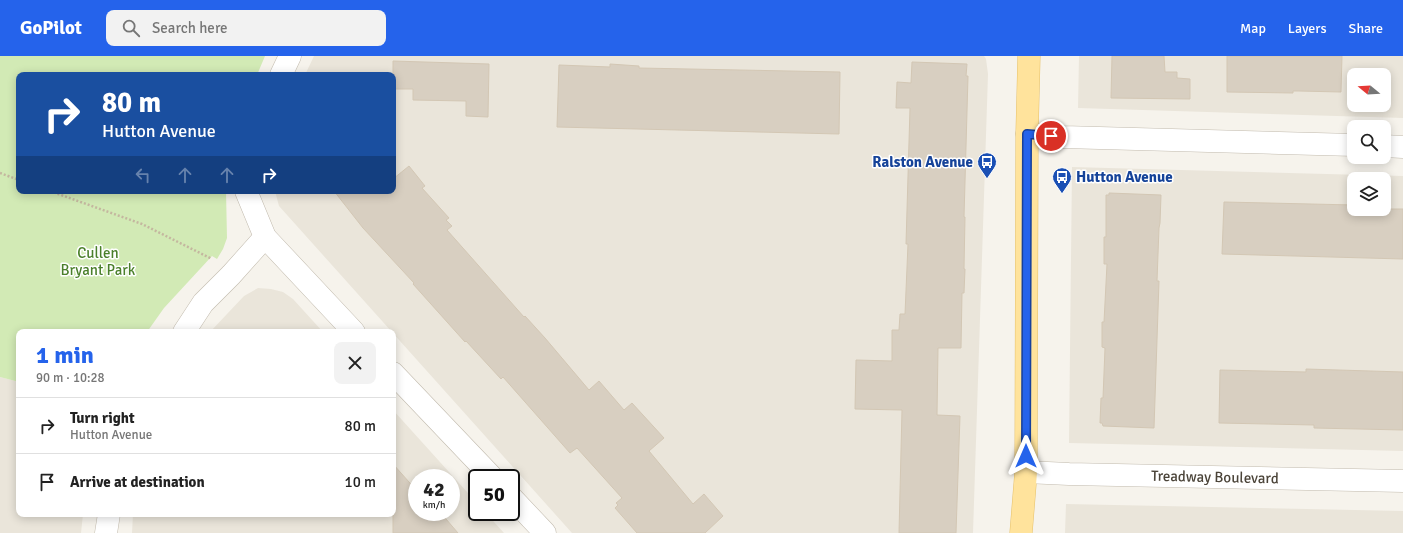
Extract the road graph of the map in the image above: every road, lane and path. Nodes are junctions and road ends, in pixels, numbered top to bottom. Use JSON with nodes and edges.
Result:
{"nodes":[{"id":1,"x":290,"y":56,"type":"edge"},
{"id":2,"x":1029,"y":56,"type":"edge"},
{"id":3,"x":282,"y":72,"type":"edge"},
{"id":4,"x":1027,"y":134,"type":"junction"},
{"id":5,"x":1347,"y":145,"type":"edge"},
{"id":6,"x":1391,"y":146,"type":"edge"},
{"id":7,"x":1403,"y":147,"type":"edge"},
{"id":8,"x":0,"y":173,"type":"edge"},
{"id":9,"x":16,"y":179,"type":"edge"},
{"id":10,"x":58,"y":194,"type":"edge"},
{"id":11,"x":247,"y":194,"type":"edge"},
{"id":12,"x":265,"y":237,"type":"junction"},
{"id":13,"x":214,"y":260,"type":"dead end"},
{"id":14,"x":186,"y":329,"type":"edge"},
{"id":15,"x":351,"y":329,"type":"edge"},
{"id":16,"x":396,"y":376,"type":"edge"},
{"id":17,"x":484,"y":469,"type":"edge"},
{"id":18,"x":1026,"y":472,"type":"junction"},
{"id":19,"x":1403,"y":481,"type":"edge"},
{"id":20,"x":520,"y":507,"type":"edge"},
{"id":21,"x":109,"y":517,"type":"edge"},
{"id":22,"x":106,"y":533,"type":"edge"},
{"id":23,"x":545,"y":533,"type":"edge"},
{"id":24,"x":1021,"y":533,"type":"edge"}],
"edges":[{"from":1,"to":3,"type":"street"},
{"from":2,"to":4,"type":"main road"},
{"from":4,"to":5,"type":"street"},
{"from":4,"to":18,"type":"main road"},
{"from":6,"to":7,"type":"street"},
{"from":8,"to":9,"type":"path"},
{"from":10,"to":13,"type":"path"},
{"from":11,"to":12,"type":"street"},
{"from":12,"to":14,"type":"street"},
{"from":12,"to":15,"type":"street"},
{"from":16,"to":17,"type":"street"},
{"from":18,"to":19,"type":"street","name":"Treadway Boulevard"},
{"from":18,"to":24,"type":"main road"},
{"from":20,"to":23,"type":"street"},
{"from":21,"to":22,"type":"street"}]}
